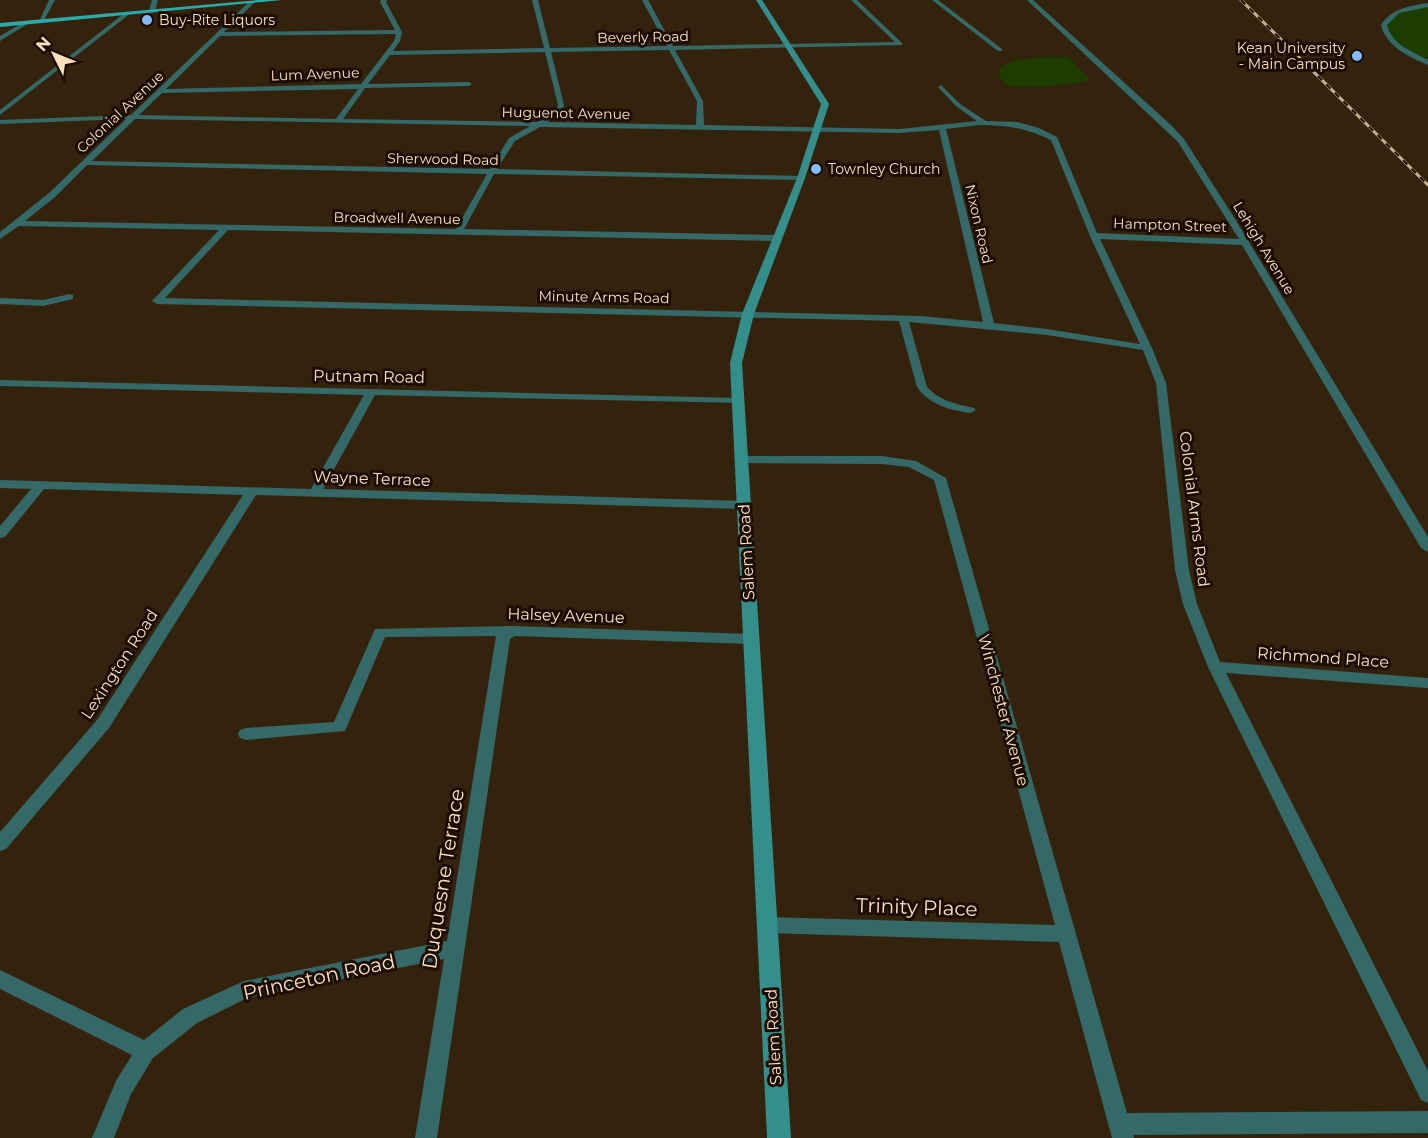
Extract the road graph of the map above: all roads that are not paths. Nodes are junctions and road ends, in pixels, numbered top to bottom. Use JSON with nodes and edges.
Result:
{"nodes":[{"id":1,"x":52,"y":0,"type":"edge"},
{"id":2,"x":155,"y":0,"type":"edge"},
{"id":3,"x":279,"y":0,"type":"edge"},
{"id":4,"x":384,"y":0,"type":"edge"},
{"id":5,"x":536,"y":0,"type":"edge"},
{"id":6,"x":645,"y":0,"type":"edge"},
{"id":7,"x":759,"y":0,"type":"edge"},
{"id":8,"x":854,"y":0,"type":"edge"},
{"id":9,"x":935,"y":0,"type":"edge"},
{"id":10,"x":1030,"y":0,"type":"edge"},
{"id":11,"x":252,"y":2,"type":"junction"},
{"id":12,"x":1428,"y":5,"type":"edge"},
{"id":13,"x":152,"y":11,"type":"junction"},
{"id":14,"x":128,"y":13,"type":"junction"},
{"id":15,"x":41,"y":21,"type":"junction"},
{"id":16,"x":26,"y":22,"type":"junction"},
{"id":17,"x":0,"y":25,"type":"edge"},
{"id":18,"x":399,"y":32,"type":"junction"},
{"id":19,"x":220,"y":34,"type":"junction"},
{"id":20,"x":0,"y":39,"type":"edge"},
{"id":21,"x":789,"y":46,"type":"junction"},
{"id":22,"x":672,"y":48,"type":"junction"},
{"id":23,"x":1000,"y":50,"type":"dead end"},
{"id":24,"x":548,"y":51,"type":"junction"},
{"id":25,"x":388,"y":53,"type":"junction"},
{"id":26,"x":1428,"y":63,"type":"edge"},
{"id":27,"x":364,"y":84,"type":"junction"},
{"id":28,"x":469,"y":84,"type":"dead end"},
{"id":29,"x":940,"y":87,"type":"dead end"},
{"id":30,"x":162,"y":91,"type":"junction"},
{"id":31,"x":0,"y":113,"type":"edge"},
{"id":32,"x":134,"y":117,"type":"junction"},
{"id":33,"x":0,"y":122,"type":"edge"},
{"id":34,"x":337,"y":122,"type":"junction"},
{"id":35,"x":990,"y":122,"type":"junction"},
{"id":36,"x":537,"y":126,"type":"junction"},
{"id":37,"x":942,"y":128,"type":"junction"},
{"id":38,"x":700,"y":129,"type":"junction"},
{"id":39,"x":816,"y":129,"type":"junction"},
{"id":40,"x":85,"y":163,"type":"junction"},
{"id":41,"x":491,"y":173,"type":"junction"},
{"id":42,"x":801,"y":178,"type":"junction"},
{"id":43,"x":16,"y":223,"type":"junction"},
{"id":44,"x":225,"y":228,"type":"junction"},
{"id":45,"x":458,"y":233,"type":"junction"},
{"id":46,"x":0,"y":236,"type":"edge"},
{"id":47,"x":1094,"y":236,"type":"junction"},
{"id":48,"x":777,"y":238,"type":"junction"},
{"id":49,"x":1245,"y":242,"type":"junction"},
{"id":50,"x":70,"y":297,"type":"dead end"},
{"id":51,"x":0,"y":302,"type":"edge"},
{"id":52,"x":748,"y":314,"type":"junction"},
{"id":53,"x":903,"y":319,"type":"junction"},
{"id":54,"x":990,"y":325,"type":"junction"},
{"id":55,"x":1147,"y":348,"type":"junction"},
{"id":56,"x":0,"y":383,"type":"edge"},
{"id":57,"x":371,"y":392,"type":"junction"},
{"id":58,"x":738,"y":401,"type":"junction"},
{"id":59,"x":970,"y":410,"type":"dead end"},
{"id":60,"x":741,"y":459,"type":"junction"},
{"id":61,"x":0,"y":484,"type":"edge"},
{"id":62,"x":41,"y":485,"type":"junction"},
{"id":63,"x":252,"y":491,"type":"junction"},
{"id":64,"x":315,"y":493,"type":"junction"},
{"id":65,"x":744,"y":505,"type":"junction"},
{"id":66,"x":0,"y":534,"type":"edge"},
{"id":67,"x":1428,"y":548,"type":"edge"},
{"id":68,"x":512,"y":631,"type":"junction"},
{"id":69,"x":751,"y":639,"type":"junction"},
{"id":70,"x":1215,"y":667,"type":"junction"},
{"id":71,"x":1428,"y":682,"type":"edge"},
{"id":72,"x":246,"y":734,"type":"dead end"},
{"id":73,"x":0,"y":844,"type":"edge"},
{"id":74,"x":767,"y":926,"type":"junction"},
{"id":75,"x":1066,"y":934,"type":"junction"},
{"id":76,"x":455,"y":948,"type":"junction"},
{"id":77,"x":0,"y":979,"type":"edge"},
{"id":78,"x":146,"y":1051,"type":"junction"},
{"id":79,"x":1428,"y":1093,"type":"edge"},
{"id":80,"x":1428,"y":1122,"type":"edge"},
{"id":81,"x":1121,"y":1131,"type":"edge"},
{"id":82,"x":103,"y":1138,"type":"edge"},
{"id":83,"x":426,"y":1138,"type":"edge"},
{"id":84,"x":779,"y":1138,"type":"edge"}],
"edges":[{"from":1,"to":15,"type":"street"},
{"from":2,"to":13,"type":"street"},
{"from":3,"to":11,"type":"main road"},
{"from":4,"to":18,"type":"street"},
{"from":5,"to":24,"type":"street"},
{"from":6,"to":22,"type":"street"},
{"from":7,"to":21,"type":"street","name":"Salem Road"},
{"from":8,"to":21,"type":"street","name":"Beverly Road"},
{"from":9,"to":23,"type":"street"},
{"from":10,"to":49,"type":"street","name":"Lehigh Avenue"},
{"from":11,"to":13,"type":"main road"},
{"from":11,"to":19,"type":"street","name":"Colonial Avenue"},
{"from":12,"to":26,"type":"street"},
{"from":13,"to":14,"type":"main road"},
{"from":14,"to":15,"type":"main road"},
{"from":14,"to":31,"type":"street"},
{"from":15,"to":16,"type":"main road"},
{"from":16,"to":17,"type":"main road"},
{"from":16,"to":20,"type":"street"},
{"from":18,"to":19,"type":"street"},
{"from":18,"to":25,"type":"street"},
{"from":19,"to":30,"type":"street","name":"Colonial Avenue"},
{"from":21,"to":22,"type":"street","name":"Beverly Road"},
{"from":21,"to":39,"type":"street","name":"Salem Road"},
{"from":22,"to":24,"type":"street","name":"Beverly Road"},
{"from":22,"to":38,"type":"street"},
{"from":24,"to":25,"type":"street","name":"Beverly Road"},
{"from":24,"to":36,"type":"street"},
{"from":25,"to":27,"type":"street"},
{"from":27,"to":28,"type":"street","name":"Lum Avenue"},
{"from":27,"to":30,"type":"street","name":"Lum Avenue"},
{"from":27,"to":34,"type":"street"},
{"from":29,"to":35,"type":"street","name":"Colonial Arms Road"},
{"from":30,"to":32,"type":"street","name":"Colonial Avenue"},
{"from":32,"to":33,"type":"street","name":"Huguenot Avenue"},
{"from":32,"to":34,"type":"street","name":"Huguenot Avenue"},
{"from":32,"to":40,"type":"street","name":"Colonial Avenue"},
{"from":34,"to":36,"type":"street","name":"Huguenot Avenue"},
{"from":35,"to":37,"type":"street","name":"Huguenot Avenue"},
{"from":35,"to":47,"type":"street","name":"Colonial Arms Road"},
{"from":36,"to":38,"type":"street","name":"Huguenot Avenue"},
{"from":36,"to":41,"type":"street"},
{"from":37,"to":39,"type":"street","name":"Huguenot Avenue"},
{"from":37,"to":54,"type":"street","name":"Nixon Road"},
{"from":38,"to":39,"type":"street","name":"Huguenot Avenue"},
{"from":39,"to":42,"type":"street","name":"Salem Road"},
{"from":40,"to":41,"type":"street","name":"Sherwood Road"},
{"from":40,"to":43,"type":"street","name":"Colonial Avenue"},
{"from":41,"to":42,"type":"street","name":"Sherwood Road"},
{"from":41,"to":45,"type":"street"},
{"from":42,"to":48,"type":"street","name":"Salem Road"},
{"from":43,"to":44,"type":"street","name":"Broadwell Avenue"},
{"from":43,"to":46,"type":"street","name":"Colonial Avenue"},
{"from":44,"to":45,"type":"street","name":"Broadwell Avenue"},
{"from":44,"to":52,"type":"street","name":"Minute Arms Road"},
{"from":45,"to":48,"type":"street","name":"Broadwell Avenue"},
{"from":47,"to":49,"type":"street","name":"Hampton Street"},
{"from":47,"to":55,"type":"street","name":"Colonial Arms Road"},
{"from":48,"to":52,"type":"street","name":"Salem Road"},
{"from":49,"to":67,"type":"street","name":"Lehigh Avenue"},
{"from":50,"to":51,"type":"street"},
{"from":52,"to":53,"type":"street","name":"Minute Arms Road"},
{"from":52,"to":58,"type":"street","name":"Salem Road"},
{"from":53,"to":54,"type":"street","name":"Minute Arms Road"},
{"from":53,"to":59,"type":"street"},
{"from":54,"to":55,"type":"street","name":"Minute Arms Road"},
{"from":55,"to":70,"type":"street","name":"Colonial Arms Road"},
{"from":56,"to":57,"type":"street","name":"Putnam Road"},
{"from":57,"to":58,"type":"street","name":"Putnam Road"},
{"from":57,"to":64,"type":"street"},
{"from":58,"to":60,"type":"street","name":"Salem Road"},
{"from":60,"to":65,"type":"street","name":"Salem Road"},
{"from":60,"to":75,"type":"street","name":"Winchester Avenue"},
{"from":61,"to":62,"type":"street","name":"Wayne Terrace"},
{"from":62,"to":63,"type":"street","name":"Wayne Terrace"},
{"from":62,"to":66,"type":"street"},
{"from":63,"to":64,"type":"street","name":"Wayne Terrace"},
{"from":63,"to":73,"type":"street","name":"Lexington Road"},
{"from":64,"to":65,"type":"street","name":"Wayne Terrace"},
{"from":65,"to":69,"type":"street","name":"Salem Road"},
{"from":68,"to":69,"type":"street","name":"Halsey Avenue"},
{"from":68,"to":72,"type":"street","name":"Halsey Avenue"},
{"from":68,"to":76,"type":"street","name":"Duquesne Terrace"},
{"from":69,"to":74,"type":"street","name":"Salem Road"},
{"from":70,"to":71,"type":"street","name":"Richmond Place"},
{"from":70,"to":79,"type":"street","name":"Colonial Arms Road"},
{"from":74,"to":75,"type":"street","name":"Trinity Place"},
{"from":74,"to":84,"type":"street","name":"Salem Road"},
{"from":75,"to":81,"type":"street","name":"Winchester Avenue"},
{"from":76,"to":78,"type":"street","name":"Princeton Road"},
{"from":76,"to":83,"type":"street","name":"Duquesne Terrace"},
{"from":77,"to":78,"type":"street"},
{"from":78,"to":82,"type":"street","name":"Princeton Road"},
{"from":80,"to":81,"type":"street"}]}
